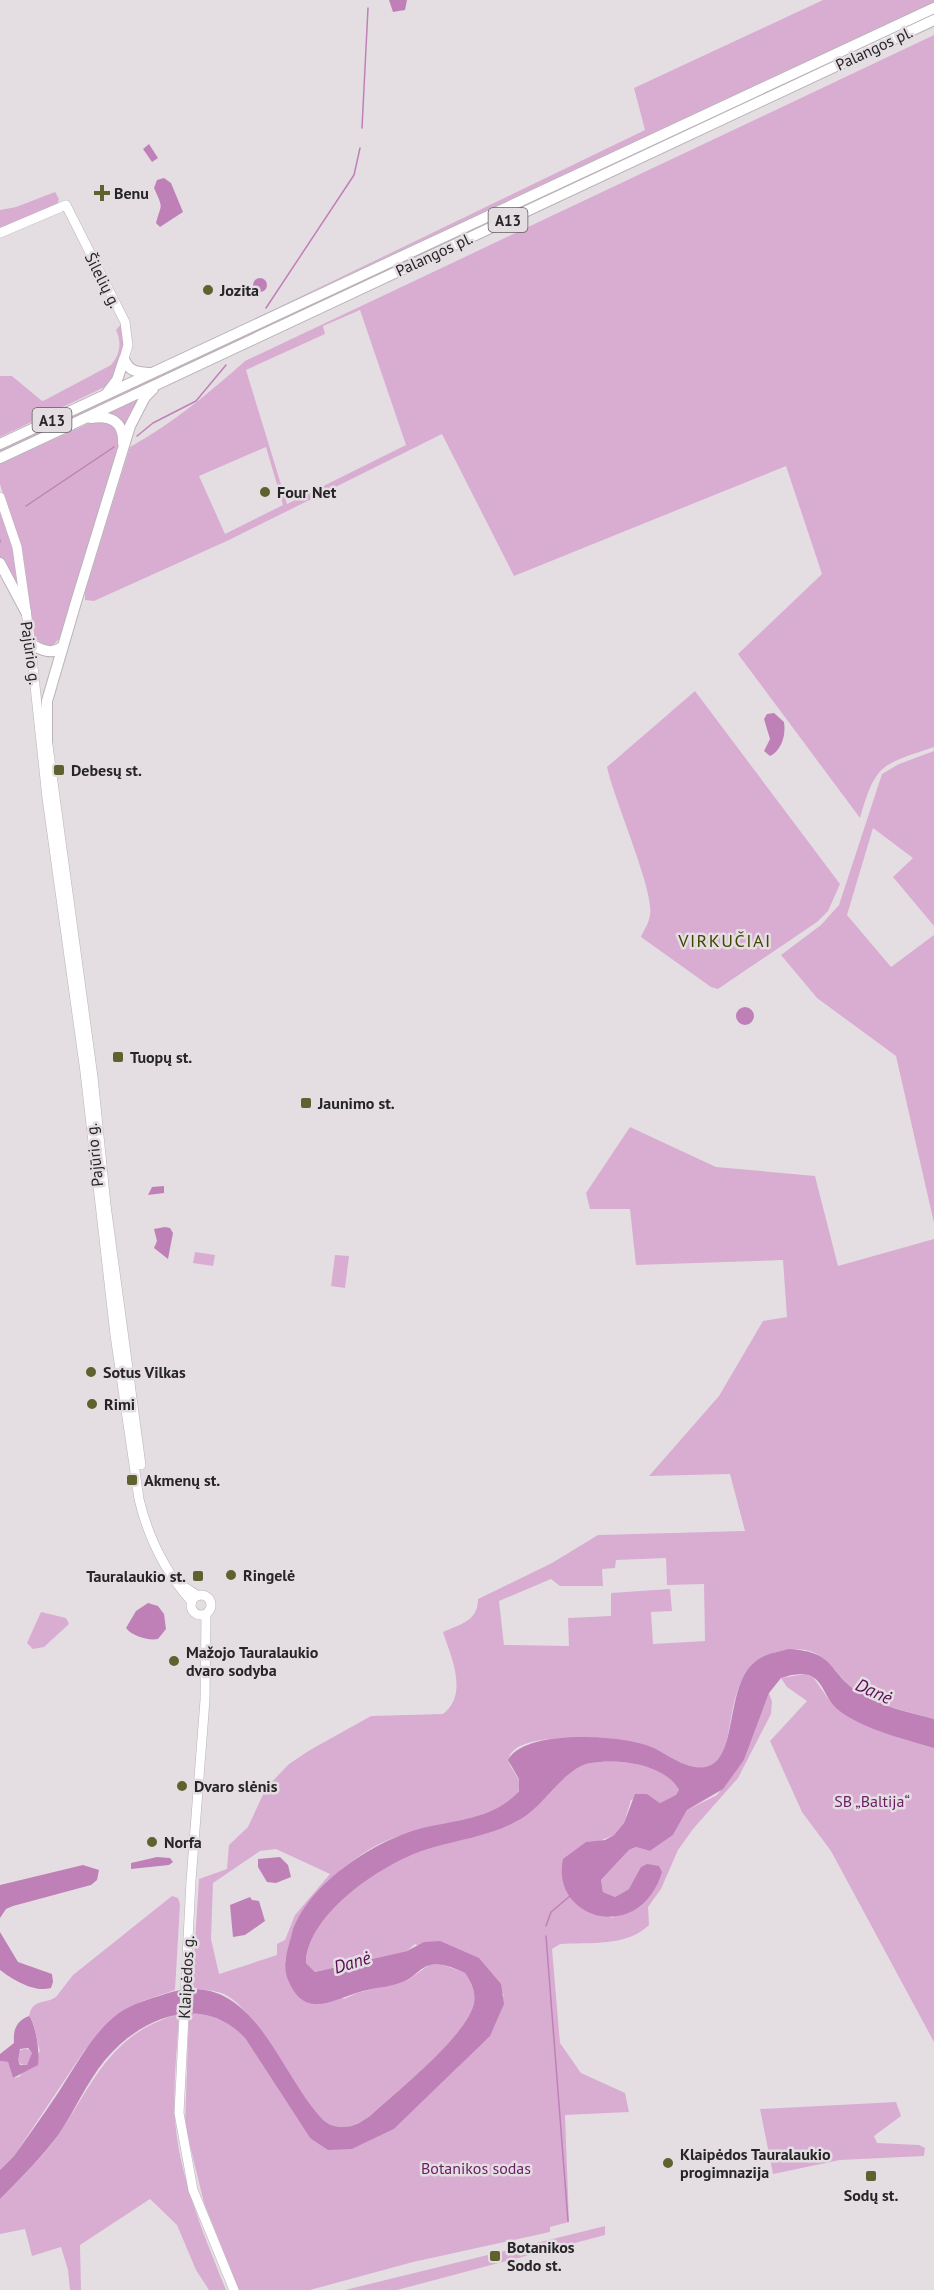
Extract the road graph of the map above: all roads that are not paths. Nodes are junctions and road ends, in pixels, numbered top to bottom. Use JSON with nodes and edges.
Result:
{"nodes":[{"id":1,"x":934,"y":8,"type":"edge"},
{"id":2,"x":934,"y":20,"type":"edge"},
{"id":3,"x":0,"y":233,"type":"edge"},
{"id":4,"x":124,"y":359,"type":"junction"},
{"id":5,"x":153,"y":373,"type":"junction"},
{"id":6,"x":160,"y":383,"type":"junction"},
{"id":7,"x":104,"y":396,"type":"junction"},
{"id":8,"x":83,"y":419,"type":"junction"},
{"id":9,"x":0,"y":444,"type":"edge"},
{"id":10,"x":122,"y":452,"type":"junction"},
{"id":11,"x":0,"y":458,"type":"edge"},
{"id":12,"x":0,"y":497,"type":"edge"},
{"id":13,"x":0,"y":563,"type":"edge"},
{"id":14,"x":26,"y":612,"type":"junction"},
{"id":15,"x":30,"y":644,"type":"junction"},
{"id":16,"x":62,"y":647,"type":"junction"},
{"id":17,"x":37,"y":694,"type":"junction"},
{"id":18,"x":47,"y":741,"type":"junction"},
{"id":19,"x":195,"y":1599,"type":"junction"},
{"id":20,"x":201,"y":1614,"type":"junction"},
{"id":21,"x":205,"y":1654,"type":"joint"},
{"id":22,"x":234,"y":2290,"type":"edge"}],
"edges":[{"from":1,"to":5,"type":"highway","name":"Palangos pl.","number":"A13"},
{"from":2,"to":6,"type":"highway","name":"Palangos pl.","number":"A13"},
{"from":3,"to":4,"type":"main road","name":"Šilelių g."},
{"from":4,"to":5,"type":"highway"},
{"from":4,"to":7,"type":"highway"},
{"from":5,"to":7,"type":"highway","name":"Palangos pl.","number":"A13"},
{"from":6,"to":8,"type":"highway","name":"Palangos pl.","number":"A13"},
{"from":6,"to":10,"type":"highway"},
{"from":7,"to":9,"type":"highway","name":"Palangos pl.","number":"A13"},
{"from":8,"to":10,"type":"highway"},
{"from":8,"to":11,"type":"highway","name":"Palangos pl.","number":"A13"},
{"from":10,"to":16,"type":"highway"},
{"from":12,"to":14,"type":"main road","name":"Pajūrio g."},
{"from":13,"to":14,"type":"highway"},
{"from":14,"to":15,"type":"main road","name":"Pajūrio g."},
{"from":15,"to":16,"type":"highway"},
{"from":15,"to":17,"type":"main road","name":"Pajūrio g."},
{"from":16,"to":18,"type":"highway"},
{"from":17,"to":18,"type":"main road","name":"Pajūrio g."},
{"from":17,"to":19,"type":"main road","name":"Pajūrio g."},
{"from":18,"to":19,"type":"main road","name":"Pajūrio g."},
{"from":19,"to":20,"type":"main road","name":"Pajūrio g."},
{"from":19,"to":20,"type":"main road","name":"Pajūrio g."},
{"from":20,"to":21,"type":"main road","name":"Pajūrio g."},
{"from":21,"to":22,"type":"main road","name":"Klaipėdos g."}]}
